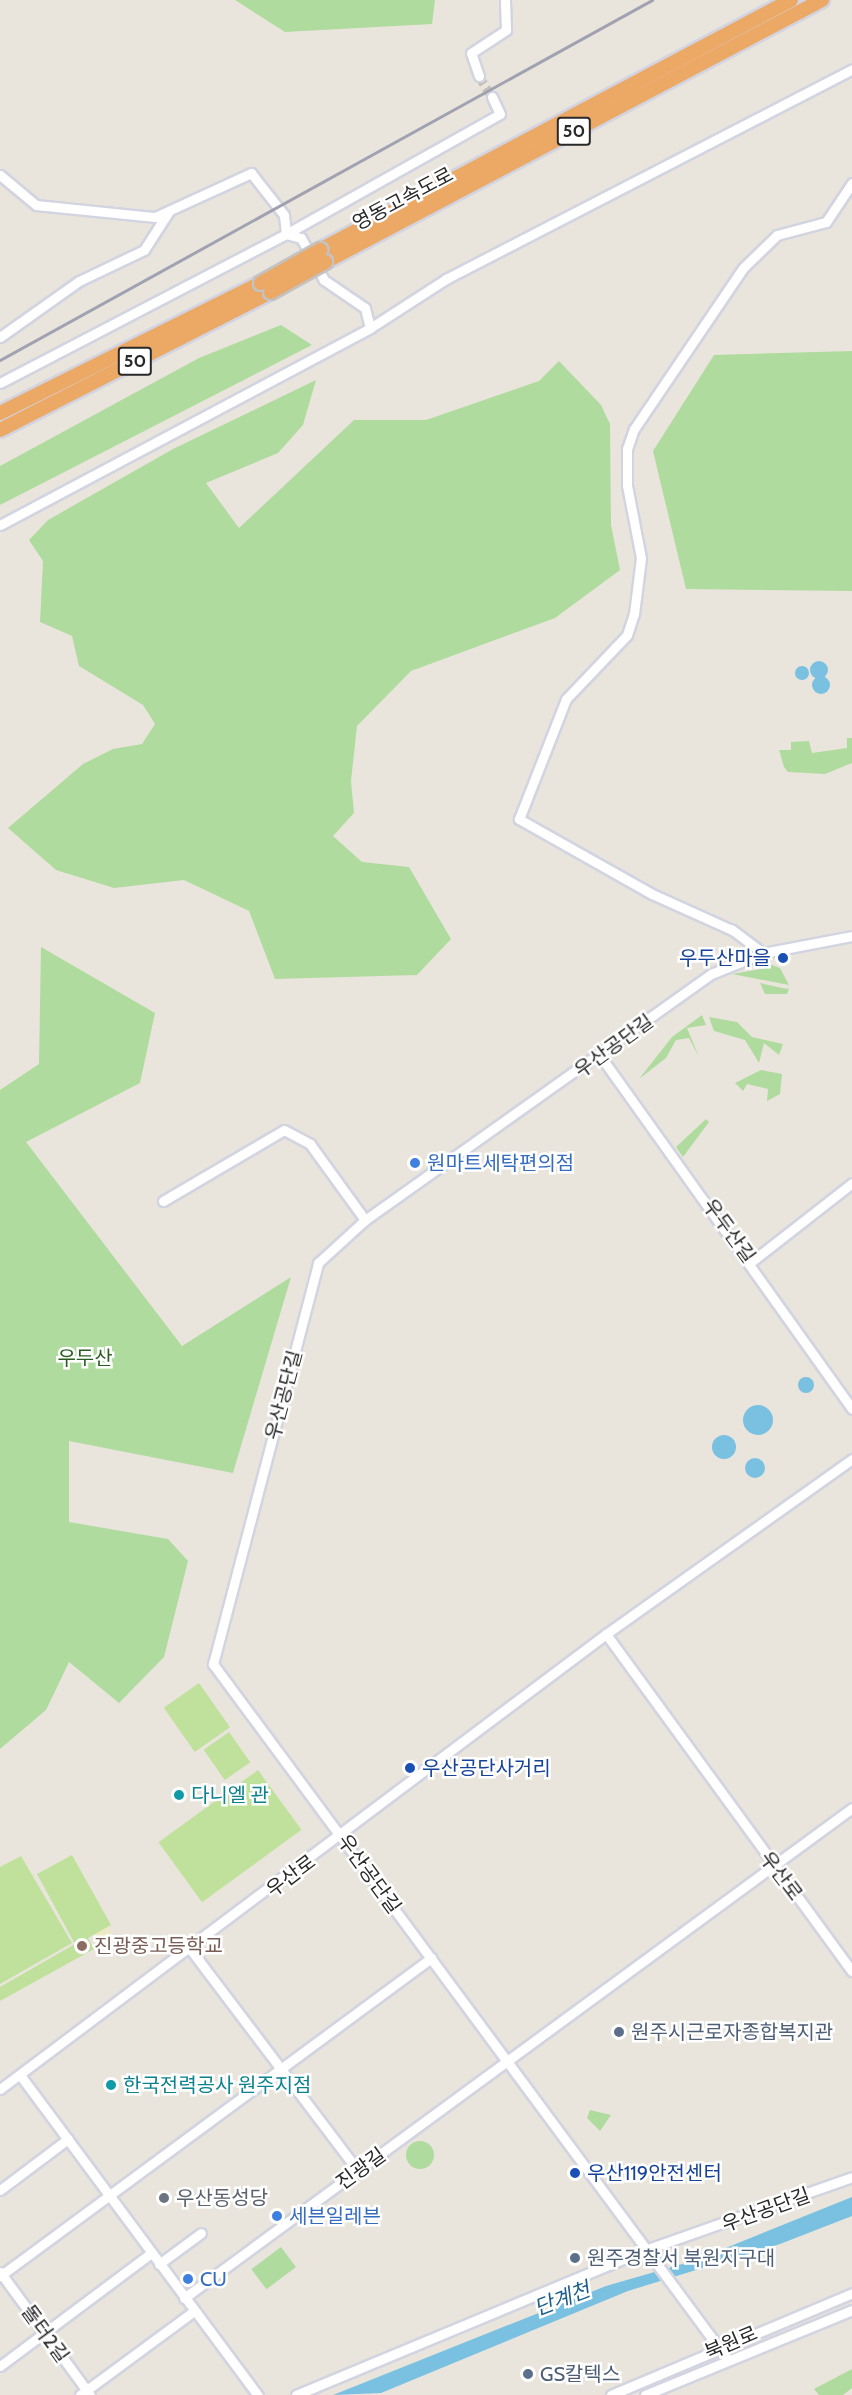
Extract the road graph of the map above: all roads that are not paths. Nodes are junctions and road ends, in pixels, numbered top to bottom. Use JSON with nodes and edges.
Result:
{"nodes":[{"id":1,"x":505,"y":0,"type":"edge"},
{"id":2,"x":792,"y":0,"type":"edge"},
{"id":3,"x":822,"y":0,"type":"edge"},
{"id":4,"x":852,"y":69,"type":"edge"},
{"id":5,"x":479,"y":76,"type":"tunnel mouth"},
{"id":6,"x":492,"y":97,"type":"tunnel mouth"},
{"id":7,"x":0,"y":175,"type":"edge"},
{"id":8,"x":852,"y":183,"type":"edge"},
{"id":9,"x":169,"y":210,"type":"junction"},
{"id":10,"x":286,"y":234,"type":"junction"},
{"id":11,"x":322,"y":256,"type":"junction"},
{"id":12,"x":266,"y":288,"type":"junction"},
{"id":13,"x":370,"y":328,"type":"junction"},
{"id":14,"x":0,"y":337,"type":"edge"},
{"id":15,"x":0,"y":383,"type":"edge"},
{"id":16,"x":0,"y":413,"type":"edge"},
{"id":17,"x":0,"y":430,"type":"edge"},
{"id":18,"x":0,"y":525,"type":"edge"},
{"id":19,"x":852,"y":936,"type":"edge"},
{"id":20,"x":763,"y":953,"type":"junction"},
{"id":21,"x":602,"y":1057,"type":"junction"},
{"id":22,"x":852,"y":1183,"type":"edge"},
{"id":23,"x":163,"y":1202,"type":"dead end"},
{"id":24,"x":365,"y":1220,"type":"junction"},
{"id":25,"x":751,"y":1262,"type":"junction"},
{"id":26,"x":852,"y":1409,"type":"edge"},
{"id":27,"x":852,"y":1459,"type":"edge"},
{"id":28,"x":606,"y":1634,"type":"junction"},
{"id":29,"x":852,"y":1808,"type":"edge"},
{"id":30,"x":343,"y":1837,"type":"junction"},
{"id":31,"x":774,"y":1866,"type":"junction"},
{"id":32,"x":191,"y":1950,"type":"junction"},
{"id":33,"x":431,"y":1958,"type":"junction"},
{"id":34,"x":852,"y":1971,"type":"edge"},
{"id":35,"x":508,"y":2059,"type":"junction"},
{"id":36,"x":281,"y":2070,"type":"junction"},
{"id":37,"x":20,"y":2075,"type":"junction"},
{"id":38,"x":0,"y":2089,"type":"edge"},
{"id":39,"x":68,"y":2139,"type":"junction"},
{"id":40,"x":358,"y":2172,"type":"junction"},
{"id":41,"x":852,"y":2177,"type":"edge"},
{"id":42,"x":0,"y":2190,"type":"edge"},
{"id":43,"x":109,"y":2196,"type":"junction"},
{"id":44,"x":201,"y":2233,"type":"dead end"},
{"id":45,"x":645,"y":2250,"type":"junction"},
{"id":46,"x":151,"y":2253,"type":"junction"},
{"id":47,"x":159,"y":2264,"type":"junction"},
{"id":48,"x":1,"y":2274,"type":"edge"},
{"id":49,"x":852,"y":2293,"type":"edge"},
{"id":50,"x":184,"y":2298,"type":"junction"},
{"id":51,"x":852,"y":2310,"type":"edge"},
{"id":52,"x":194,"y":2311,"type":"junction"},
{"id":53,"x":44,"y":2333,"type":"junction"},
{"id":54,"x":720,"y":2348,"type":"junction"},
{"id":55,"x":728,"y":2360,"type":"junction"},
{"id":56,"x":0,"y":2366,"type":"edge"},
{"id":57,"x":86,"y":2393,"type":"edge"},
{"id":58,"x":258,"y":2395,"type":"edge"},
{"id":59,"x":296,"y":2395,"type":"edge"},
{"id":60,"x":611,"y":2395,"type":"edge"},
{"id":61,"x":645,"y":2395,"type":"edge"}],
"edges":[{"from":1,"to":5,"type":"street"},
{"from":2,"to":11,"type":"highway","name":"영동고속도로","number":"50"},
{"from":3,"to":11,"type":"highway","name":"영동고속도로","number":"50"},
{"from":4,"to":13,"type":"street"},
{"from":6,"to":10,"type":"street"},
{"from":7,"to":9,"type":"street"},
{"from":8,"to":20,"type":"street"},
{"from":9,"to":10,"type":"street"},
{"from":9,"to":14,"type":"street"},
{"from":10,"to":13,"type":"street"},
{"from":10,"to":15,"type":"street"},
{"from":11,"to":12,"type":"highway","name":"영동고속도로","number":"50","bridge":true},
{"from":12,"to":16,"type":"highway","name":"영동고속도로","number":"50"},
{"from":12,"to":17,"type":"highway","name":"영동고속도로","number":"50"},
{"from":13,"to":18,"type":"street"},
{"from":19,"to":20,"type":"street","name":"우산공단길"},
{"from":20,"to":21,"type":"street","name":"우산공단길"},
{"from":21,"to":24,"type":"street","name":"우산공단길"},
{"from":21,"to":25,"type":"street","name":"우두산길"},
{"from":22,"to":25,"type":"street"},
{"from":23,"to":24,"type":"street"},
{"from":24,"to":30,"type":"street","name":"우산공단길"},
{"from":25,"to":26,"type":"street","name":"우두산길"},
{"from":27,"to":28,"type":"street","name":"우산로"},
{"from":28,"to":30,"type":"street","name":"우산로"},
{"from":28,"to":31,"type":"street","name":"우산로"},
{"from":29,"to":31,"type":"street"},
{"from":30,"to":32,"type":"street","name":"우산로"},
{"from":30,"to":33,"type":"street","name":"우산공단길"},
{"from":31,"to":34,"type":"street","name":"우산로"},
{"from":31,"to":35,"type":"street"},
{"from":32,"to":36,"type":"street"},
{"from":32,"to":37,"type":"street","name":"우산로"},
{"from":33,"to":35,"type":"street","name":"우산공단길"},
{"from":33,"to":36,"type":"street"},
{"from":35,"to":40,"type":"street","name":"진광길"},
{"from":35,"to":45,"type":"street","name":"우산공단길"},
{"from":36,"to":40,"type":"street"},
{"from":36,"to":43,"type":"street"},
{"from":37,"to":38,"type":"street","name":"우산로"},
{"from":37,"to":39,"type":"street"},
{"from":39,"to":42,"type":"street"},
{"from":39,"to":43,"type":"street"},
{"from":40,"to":50,"type":"street","name":"진광길"},
{"from":41,"to":45,"type":"street","name":"우산공단길"},
{"from":43,"to":46,"type":"street"},
{"from":43,"to":48,"type":"street"},
{"from":44,"to":47,"type":"street"},
{"from":45,"to":54,"type":"street","name":"우산공단길"},
{"from":45,"to":59,"type":"street"},
{"from":46,"to":47,"type":"street"},
{"from":46,"to":53,"type":"street"},
{"from":47,"to":50,"type":"street"},
{"from":48,"to":53,"type":"street","name":"돌터2길"},
{"from":49,"to":54,"type":"street","name":"북원로"},
{"from":50,"to":52,"type":"street"},
{"from":51,"to":55,"type":"street","name":"북원로"},
{"from":52,"to":57,"type":"street"},
{"from":52,"to":58,"type":"street"},
{"from":53,"to":56,"type":"street"},
{"from":53,"to":57,"type":"street","name":"돌터2길"},
{"from":54,"to":55,"type":"street"},
{"from":54,"to":60,"type":"street","name":"북원로"},
{"from":55,"to":61,"type":"street","name":"북원로"}]}
